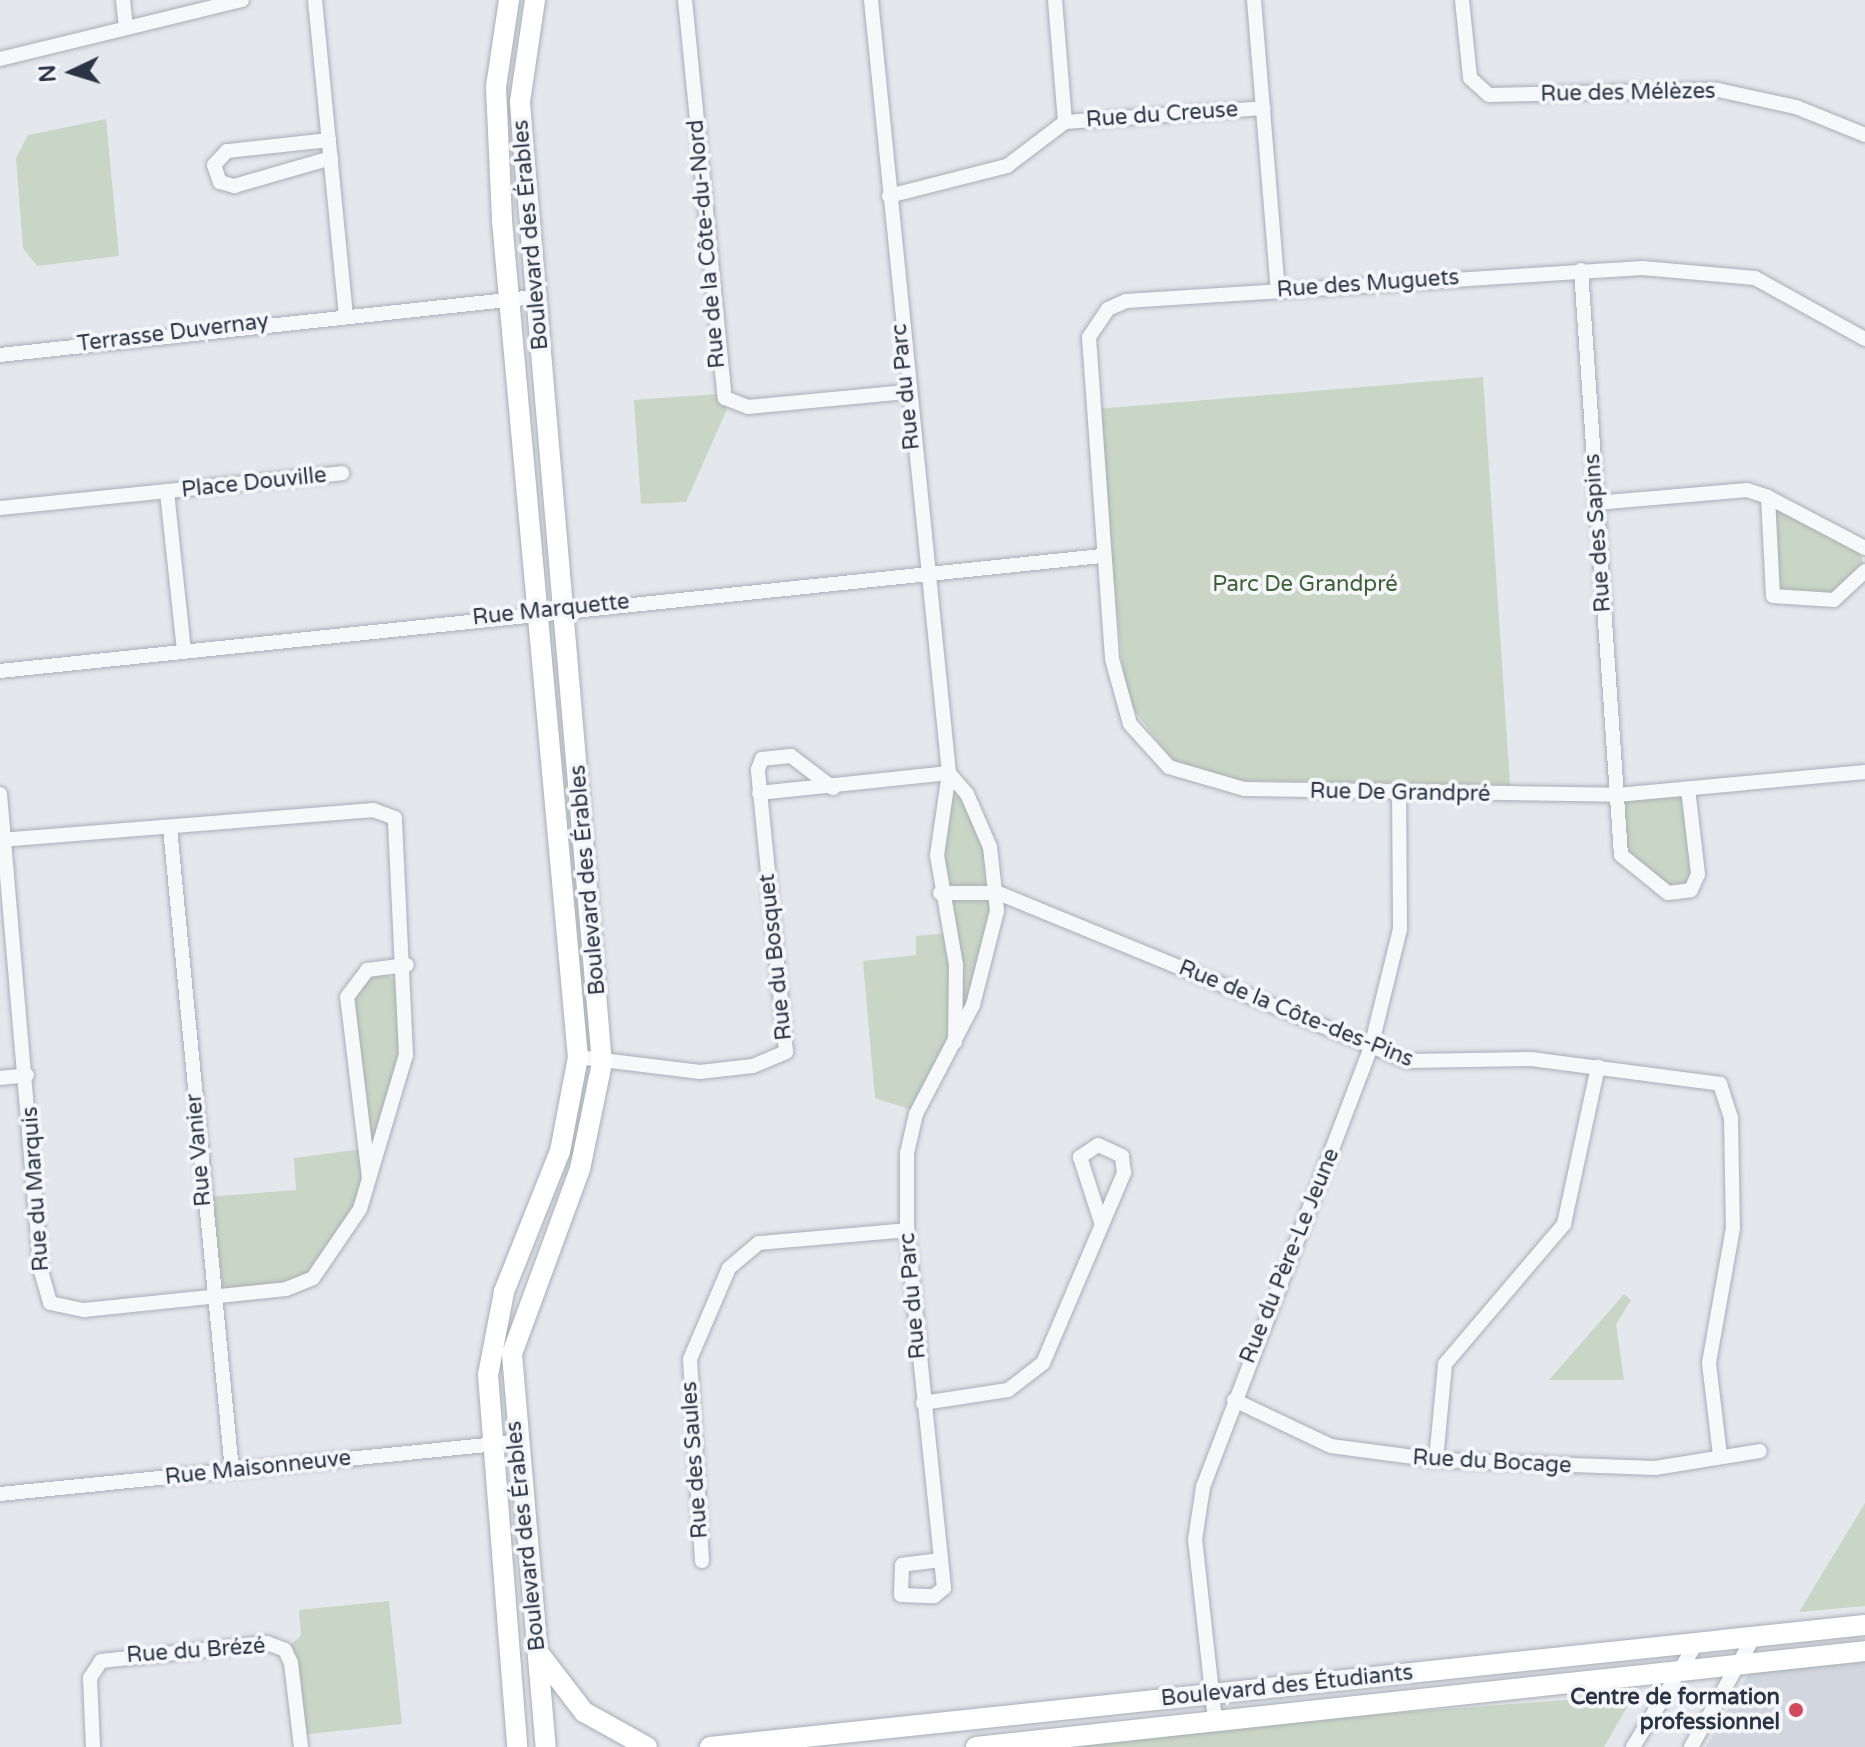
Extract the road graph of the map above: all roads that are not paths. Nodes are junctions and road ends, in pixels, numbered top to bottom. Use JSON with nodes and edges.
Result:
{"nodes":[{"id":1,"x":123,"y":0,"type":"edge"},
{"id":2,"x":242,"y":0,"type":"edge"},
{"id":3,"x":315,"y":0,"type":"edge"},
{"id":4,"x":509,"y":0,"type":"edge"},
{"id":5,"x":535,"y":0,"type":"edge"},
{"id":6,"x":685,"y":0,"type":"edge"},
{"id":7,"x":871,"y":0,"type":"edge"},
{"id":8,"x":1055,"y":0,"type":"edge"},
{"id":9,"x":1254,"y":0,"type":"edge"},
{"id":10,"x":1462,"y":0,"type":"edge"},
{"id":11,"x":126,"y":28,"type":"junction"},
{"id":12,"x":0,"y":59,"type":"edge"},
{"id":13,"x":1264,"y":108,"type":"junction"},
{"id":14,"x":1065,"y":122,"type":"junction"},
{"id":15,"x":1865,"y":135,"type":"edge"},
{"id":16,"x":329,"y":140,"type":"junction"},
{"id":17,"x":331,"y":158,"type":"junction"},
{"id":18,"x":889,"y":196,"type":"junction"},
{"id":19,"x":1581,"y":270,"type":"junction"},
{"id":20,"x":1278,"y":291,"type":"junction"},
{"id":21,"x":535,"y":297,"type":"junction"},
{"id":22,"x":509,"y":301,"type":"junction"},
{"id":23,"x":346,"y":314,"type":"junction"},
{"id":24,"x":1865,"y":339,"type":"edge"},
{"id":25,"x":0,"y":355,"type":"edge"},
{"id":26,"x":906,"y":392,"type":"junction"},
{"id":27,"x":342,"y":473,"type":"dead end"},
{"id":28,"x":167,"y":492,"type":"junction"},
{"id":29,"x":1768,"y":497,"type":"junction"},
{"id":30,"x":1596,"y":503,"type":"junction"},
{"id":31,"x":0,"y":508,"type":"edge"},
{"id":32,"x":1865,"y":548,"type":"edge"},
{"id":33,"x":1102,"y":556,"type":"junction"},
{"id":34,"x":1865,"y":571,"type":"edge"},
{"id":35,"x":925,"y":572,"type":"junction"},
{"id":36,"x":565,"y":608,"type":"junction"},
{"id":37,"x":533,"y":612,"type":"junction"},
{"id":38,"x":184,"y":652,"type":"junction"},
{"id":39,"x":0,"y":671,"type":"edge"},
{"id":40,"x":1865,"y":772,"type":"edge"},
{"id":41,"x":949,"y":773,"type":"junction"},
{"id":42,"x":1865,"y":779,"type":"edge"},
{"id":43,"x":833,"y":788,"type":"junction"},
{"id":44,"x":1688,"y":789,"type":"junction"},
{"id":45,"x":759,"y":793,"type":"junction"},
{"id":46,"x":1399,"y":793,"type":"junction"},
{"id":47,"x":0,"y":794,"type":"edge"},
{"id":48,"x":1617,"y":795,"type":"junction"},
{"id":49,"x":170,"y":828,"type":"junction"},
{"id":50,"x":4,"y":840,"type":"junction"},
{"id":51,"x":940,"y":893,"type":"junction"},
{"id":52,"x":998,"y":893,"type":"junction"},
{"id":53,"x":407,"y":965,"type":"junction"},
{"id":54,"x":955,"y":1042,"type":"junction"},
{"id":55,"x":1371,"y":1047,"type":"junction"},
{"id":56,"x":578,"y":1057,"type":"junction"},
{"id":57,"x":602,"y":1063,"type":"junction"},
{"id":58,"x":1598,"y":1067,"type":"junction"},
{"id":59,"x":27,"y":1075,"type":"junction"},
{"id":60,"x":0,"y":1078,"type":"edge"},
{"id":61,"x":369,"y":1183,"type":"junction"},
{"id":62,"x":1102,"y":1225,"type":"junction"},
{"id":63,"x":907,"y":1230,"type":"junction"},
{"id":64,"x":212,"y":1296,"type":"junction"},
{"id":65,"x":1234,"y":1400,"type":"junction"},
{"id":66,"x":923,"y":1403,"type":"junction"},
{"id":67,"x":516,"y":1442,"type":"junction"},
{"id":68,"x":489,"y":1445,"type":"junction"},
{"id":69,"x":1760,"y":1451,"type":"dead end"},
{"id":70,"x":1720,"y":1455,"type":"junction"},
{"id":71,"x":1436,"y":1460,"type":"junction"},
{"id":72,"x":232,"y":1471,"type":"junction"},
{"id":73,"x":0,"y":1494,"type":"edge"},
{"id":74,"x":941,"y":1560,"type":"dead end"},
{"id":75,"x":702,"y":1561,"type":"dead end"},
{"id":76,"x":1865,"y":1625,"type":"edge"},
{"id":77,"x":1755,"y":1635,"type":"junction"},
{"id":78,"x":536,"y":1642,"type":"junction"},
{"id":79,"x":1697,"y":1642,"type":"junction"},
{"id":80,"x":1865,"y":1651,"type":"edge"},
{"id":81,"x":1741,"y":1664,"type":"junction"},
{"id":82,"x":1680,"y":1669,"type":"junction"},
{"id":83,"x":1212,"y":1693,"type":"junction"},
{"id":84,"x":1215,"y":1720,"type":"junction"},
{"id":85,"x":93,"y":1747,"type":"edge"},
{"id":86,"x":301,"y":1747,"type":"edge"},
{"id":87,"x":517,"y":1747,"type":"edge"},
{"id":88,"x":546,"y":1747,"type":"edge"},
{"id":89,"x":647,"y":1747,"type":"edge"},
{"id":90,"x":710,"y":1747,"type":"edge"},
{"id":91,"x":976,"y":1747,"type":"edge"},
{"id":92,"x":1633,"y":1747,"type":"edge"},
{"id":93,"x":1691,"y":1747,"type":"edge"}],
"edges":[{"from":1,"to":11,"type":"street"},
{"from":2,"to":11,"type":"street"},
{"from":3,"to":16,"type":"street"},
{"from":4,"to":22,"type":"street","name":"Boulevard des Érables"},
{"from":5,"to":21,"type":"street","name":"Boulevard des Érables"},
{"from":6,"to":26,"type":"street","name":"Rue de la Côte-du-Nord"},
{"from":7,"to":18,"type":"street","name":"Rue du Parc"},
{"from":8,"to":14,"type":"street"},
{"from":9,"to":13,"type":"street"},
{"from":10,"to":15,"type":"street","name":"Rue des Mélèzes"},
{"from":11,"to":12,"type":"street"},
{"from":13,"to":14,"type":"street","name":"Rue du Creuse"},
{"from":13,"to":20,"type":"street"},
{"from":14,"to":18,"type":"street","name":"Rue du Creuse"},
{"from":16,"to":17,"type":"street"},
{"from":16,"to":17,"type":"street"},
{"from":17,"to":23,"type":"street"},
{"from":18,"to":26,"type":"street","name":"Rue du Parc"},
{"from":19,"to":20,"type":"street","name":"Rue des Muguets"},
{"from":19,"to":24,"type":"street","name":"Rue des Muguets"},
{"from":19,"to":30,"type":"street","name":"Rue des Sapins"},
{"from":20,"to":33,"type":"street","name":"Rue des Muguets"},
{"from":21,"to":22,"type":"street","name":"Terrasse Duvernay"},
{"from":21,"to":36,"type":"street","name":"Boulevard des Érables"},
{"from":22,"to":23,"type":"street","name":"Terrasse Duvernay"},
{"from":22,"to":37,"type":"street","name":"Boulevard des Érables"},
{"from":23,"to":25,"type":"street","name":"Terrasse Duvernay"},
{"from":26,"to":35,"type":"street","name":"Rue du Parc"},
{"from":27,"to":28,"type":"street","name":"Place Douville"},
{"from":28,"to":31,"type":"street","name":"Place Douville"},
{"from":28,"to":38,"type":"street","name":"Place Douville"},
{"from":29,"to":30,"type":"street"},
{"from":29,"to":32,"type":"street"},
{"from":29,"to":34,"type":"street"},
{"from":30,"to":48,"type":"street","name":"Rue des Sapins"},
{"from":33,"to":35,"type":"street","name":"Rue Marquette"},
{"from":33,"to":46,"type":"street","name":"Rue De Grandpré"},
{"from":35,"to":36,"type":"street","name":"Rue Marquette"},
{"from":35,"to":41,"type":"street","name":"Rue du Parc"},
{"from":36,"to":37,"type":"street","name":"Rue Marquette"},
{"from":36,"to":57,"type":"street","name":"Boulevard des Érables"},
{"from":37,"to":38,"type":"street","name":"Rue Marquette"},
{"from":37,"to":56,"type":"street","name":"Boulevard des Érables"},
{"from":38,"to":39,"type":"street","name":"Rue Marquette"},
{"from":40,"to":42,"type":"street"},
{"from":40,"to":44,"type":"street","name":"Rue De Grandpré"},
{"from":41,"to":43,"type":"street"},
{"from":41,"to":51,"type":"street","name":"Rue du Parc"},
{"from":41,"to":52,"type":"street","name":"Rue du Parc"},
{"from":43,"to":45,"type":"street"},
{"from":43,"to":45,"type":"street","name":"Rue du Bosquet"},
{"from":44,"to":48,"type":"street","name":"Rue De Grandpré"},
{"from":44,"to":48,"type":"street","name":"Rue des Sapins"},
{"from":45,"to":57,"type":"street","name":"Rue du Bosquet"},
{"from":46,"to":48,"type":"street","name":"Rue De Grandpré"},
{"from":46,"to":55,"type":"street","name":"Rue du Père-Le Jeune"},
{"from":47,"to":50,"type":"street","name":"Rue du Marquis"},
{"from":49,"to":50,"type":"street","name":"Rue du Marquis"},
{"from":49,"to":53,"type":"street","name":"Rue du Marquis"},
{"from":49,"to":64,"type":"street","name":"Rue Vanier"},
{"from":50,"to":59,"type":"street","name":"Rue du Marquis"},
{"from":51,"to":52,"type":"street","name":"Rue de la Côte-des-Pins"},
{"from":51,"to":54,"type":"street","name":"Rue du Parc"},
{"from":52,"to":54,"type":"street","name":"Rue du Parc"},
{"from":52,"to":55,"type":"street","name":"Rue de la Côte-des-Pins"},
{"from":53,"to":61,"type":"street","name":"Rue du Marquis"},
{"from":53,"to":61,"type":"street","name":"Rue du Marquis"},
{"from":54,"to":63,"type":"street","name":"Rue du Parc"},
{"from":55,"to":58,"type":"street","name":"Rue de la Côte-des-Pins"},
{"from":55,"to":65,"type":"street","name":"Rue du Père-Le Jeune"},
{"from":56,"to":57,"type":"street","name":"Rue du Bosquet"},
{"from":56,"to":68,"type":"street","name":"Boulevard des Érables"},
{"from":57,"to":67,"type":"street","name":"Boulevard des Érables"},
{"from":58,"to":70,"type":"street","name":"Rue de la Côte-des-Pins"},
{"from":58,"to":71,"type":"street"},
{"from":59,"to":60,"type":"street"},
{"from":59,"to":64,"type":"street","name":"Rue du Marquis"},
{"from":61,"to":64,"type":"street","name":"Rue du Marquis"},
{"from":62,"to":62,"type":"street"},
{"from":62,"to":66,"type":"street"},
{"from":63,"to":66,"type":"street","name":"Rue du Parc"},
{"from":63,"to":75,"type":"street","name":"Rue des Saules"},
{"from":64,"to":72,"type":"street","name":"Rue Vanier"},
{"from":65,"to":71,"type":"street","name":"Rue du Bocage"},
{"from":65,"to":83,"type":"street","name":"Rue du Père-Le Jeune"},
{"from":66,"to":74,"type":"street","name":"Rue du Parc"},
{"from":67,"to":68,"type":"street","name":"Rue Maisonneuve"},
{"from":67,"to":78,"type":"street","name":"Boulevard des Érables"},
{"from":68,"to":72,"type":"street","name":"Rue Maisonneuve"},
{"from":68,"to":87,"type":"street","name":"Boulevard des Érables"},
{"from":69,"to":70,"type":"street","name":"Rue du Bocage"},
{"from":70,"to":71,"type":"street","name":"Rue du Bocage"},
{"from":72,"to":73,"type":"street","name":"Rue Maisonneuve"},
{"from":76,"to":77,"type":"street","name":"Boulevard des Étudiants"},
{"from":77,"to":79,"type":"street","name":"Boulevard des Étudiants"},
{"from":77,"to":81,"type":"street"},
{"from":78,"to":88,"type":"street","name":"Boulevard des Érables"},
{"from":78,"to":89,"type":"street"},
{"from":79,"to":82,"type":"street"},
{"from":79,"to":83,"type":"street","name":"Boulevard des Étudiants"},
{"from":80,"to":81,"type":"street","name":"Boulevard des Étudiants"},
{"from":81,"to":82,"type":"street","name":"Boulevard des Étudiants"},
{"from":81,"to":93,"type":"street"},
{"from":82,"to":84,"type":"street","name":"Boulevard des Étudiants"},
{"from":82,"to":92,"type":"street"},
{"from":83,"to":84,"type":"street","name":"Rue du Père-Le Jeune"},
{"from":83,"to":90,"type":"street","name":"Boulevard des Étudiants"},
{"from":84,"to":91,"type":"street","name":"Boulevard des Étudiants"},
{"from":85,"to":86,"type":"street","name":"Rue du Brézé"}]}
